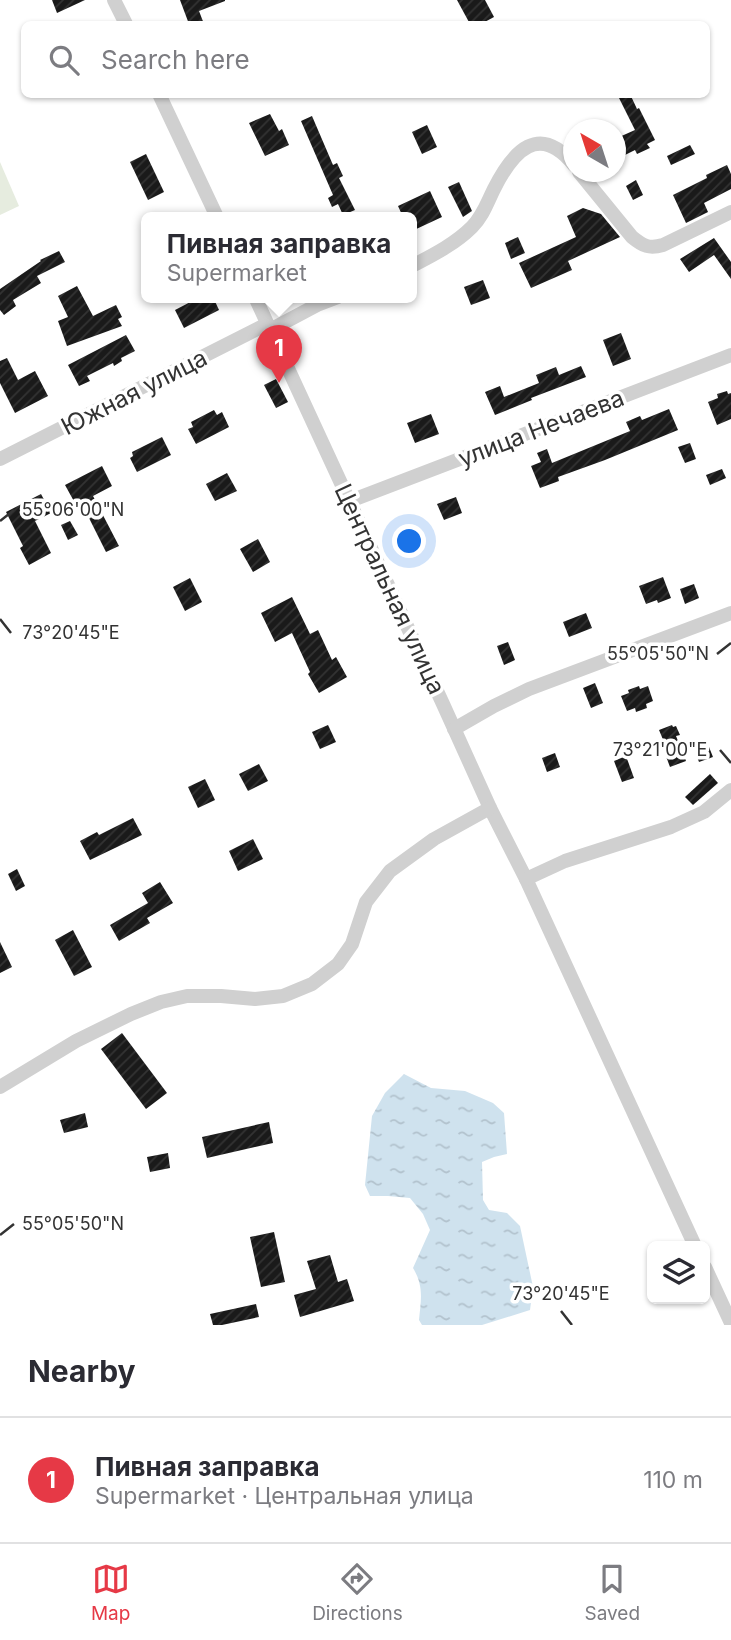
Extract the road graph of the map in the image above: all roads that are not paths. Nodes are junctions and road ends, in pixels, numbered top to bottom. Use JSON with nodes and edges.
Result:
{"nodes":[{"id":1,"x":114,"y":0,"type":"edge"},
{"id":2,"x":124,"y":21,"type":"edge"},
{"id":3,"x":161,"y":98,"type":"edge"},
{"id":4,"x":563,"y":154,"type":"edge"},
{"id":5,"x":587,"y":182,"type":"edge"},
{"id":6,"x":215,"y":212,"type":"edge"},
{"id":7,"x":731,"y":212,"type":"edge"},
{"id":8,"x":417,"y":262,"type":"edge"},
{"id":9,"x":258,"y":303,"type":"edge"},
{"id":10,"x":324,"y":303,"type":"edge"},
{"id":11,"x":269,"y":327,"type":"junction"},
{"id":12,"x":731,"y":355,"type":"edge"},
{"id":13,"x":0,"y":459,"type":"edge"},
{"id":14,"x":350,"y":502,"type":"junction"},
{"id":15,"x":731,"y":613,"type":"edge"},
{"id":16,"x":454,"y":729,"type":"junction"},
{"id":17,"x":731,"y":790,"type":"edge"},
{"id":18,"x":490,"y":808,"type":"junction"},
{"id":19,"x":526,"y":879,"type":"junction"},
{"id":20,"x":0,"y":1087,"type":"edge"},
{"id":21,"x":693,"y":1241,"type":"edge"},
{"id":22,"x":710,"y":1278,"type":"edge"},
{"id":23,"x":731,"y":1323,"type":"edge"}],
"edges":[{"from":1,"to":2,"type":"street"},
{"from":3,"to":6,"type":"street"},
{"from":4,"to":8,"type":"street"},
{"from":5,"to":7,"type":"street"},
{"from":9,"to":11,"type":"street","name":"Центральная улица"},
{"from":10,"to":11,"type":"street","name":"Южная улица"},
{"from":11,"to":13,"type":"street","name":"Южная улица"},
{"from":11,"to":14,"type":"street","name":"Центральная улица"},
{"from":12,"to":14,"type":"street","name":"улица Нечаева"},
{"from":14,"to":16,"type":"street","name":"Центральная улица"},
{"from":15,"to":16,"type":"street"},
{"from":16,"to":18,"type":"street","name":"Центральная улица"},
{"from":17,"to":19,"type":"street"},
{"from":18,"to":19,"type":"street","name":"Центральная улица"},
{"from":18,"to":20,"type":"street"},
{"from":19,"to":21,"type":"street","name":"Центральная улица"},
{"from":22,"to":23,"type":"street"}]}
